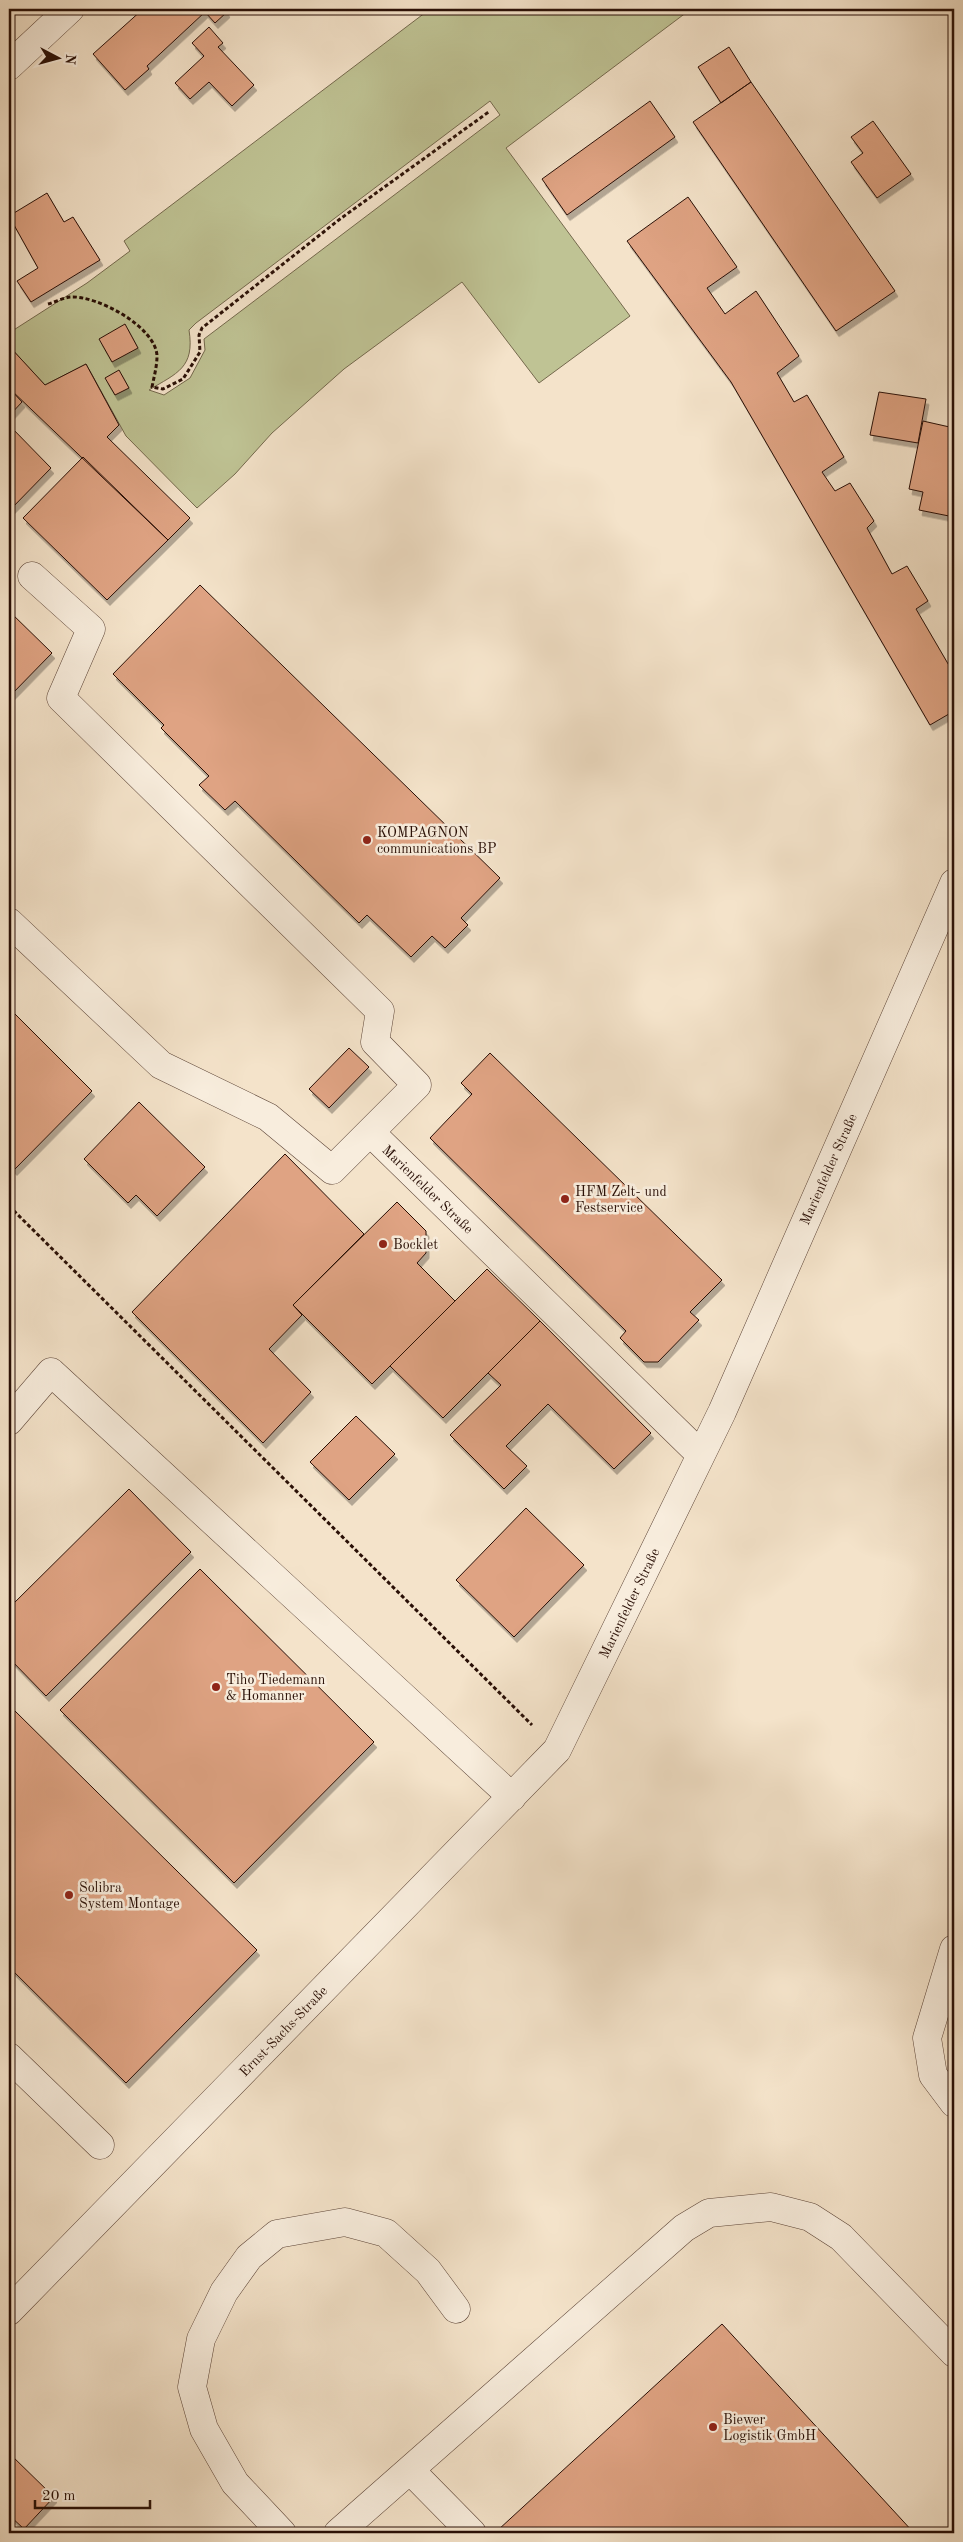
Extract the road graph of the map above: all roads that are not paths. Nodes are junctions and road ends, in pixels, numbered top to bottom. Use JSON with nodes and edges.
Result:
{"nodes":[{"id":1,"x":70,"y":9,"type":"edge"},
{"id":2,"x":9,"y":66,"type":"edge"},
{"id":3,"x":32,"y":576,"type":"dead end"},
{"id":4,"x":954,"y":883,"type":"edge"},
{"id":5,"x":9,"y":922,"type":"edge"},
{"id":6,"x":370,"y":1132,"type":"junction"},
{"id":7,"x":9,"y":1421,"type":"edge"},
{"id":8,"x":701,"y":1455,"type":"junction"},
{"id":9,"x":557,"y":1750,"type":"joint"},
{"id":10,"x":512,"y":1797,"type":"junction"},
{"id":11,"x":954,"y":1949,"type":"edge"},
{"id":12,"x":9,"y":2056,"type":"edge"},
{"id":13,"x":954,"y":2103,"type":"edge"},
{"id":14,"x":100,"y":2145,"type":"dead end"},
{"id":15,"x":456,"y":2308,"type":"dead end"},
{"id":16,"x":9,"y":2312,"type":"edge"},
{"id":17,"x":954,"y":2353,"type":"edge"},
{"id":18,"x":410,"y":2470,"type":"junction"},
{"id":19,"x":282,"y":2533,"type":"edge"},
{"id":20,"x":338,"y":2533,"type":"edge"},
{"id":21,"x":472,"y":2533,"type":"edge"}],
"edges":[{"from":1,"to":2,"type":"street"},
{"from":3,"to":6,"type":"street","name":"Marienfelder Straße"},
{"from":4,"to":8,"type":"street","name":"Marienfelder Straße"},
{"from":5,"to":6,"type":"street","name":"Marienfelder Straße"},
{"from":6,"to":8,"type":"street","name":"Marienfelder Straße"},
{"from":7,"to":10,"type":"street"},
{"from":8,"to":9,"type":"street","name":"Marienfelder Straße"},
{"from":9,"to":10,"type":"street","name":"Ernst-Sachs-Straße"},
{"from":10,"to":16,"type":"street","name":"Ernst-Sachs-Straße"},
{"from":11,"to":13,"type":"street"},
{"from":12,"to":14,"type":"street"},
{"from":15,"to":19,"type":"street"},
{"from":17,"to":18,"type":"street"},
{"from":18,"to":20,"type":"street"},
{"from":18,"to":21,"type":"street"}]}
